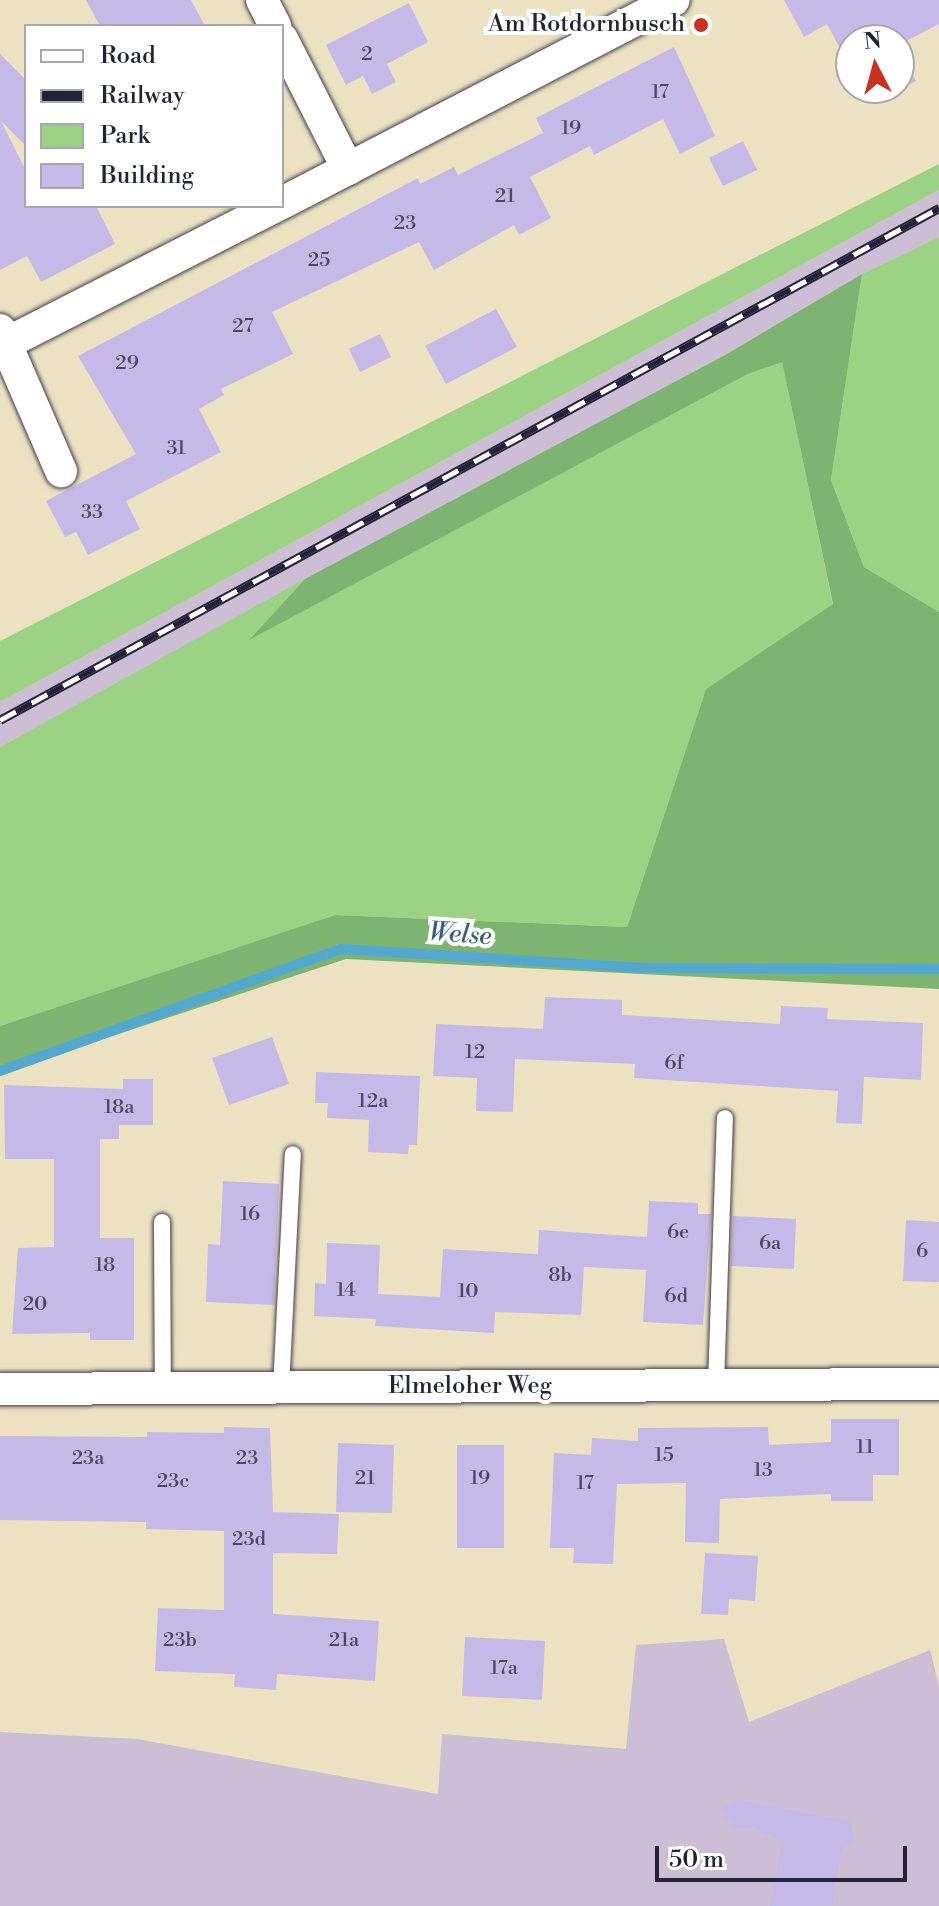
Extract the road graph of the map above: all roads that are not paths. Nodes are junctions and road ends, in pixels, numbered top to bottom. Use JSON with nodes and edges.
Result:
{"nodes":[{"id":1,"x":262,"y":0,"type":"edge"},
{"id":2,"x":673,"y":0,"type":"edge"},
{"id":3,"x":274,"y":24,"type":"edge"},
{"id":4,"x":284,"y":43,"type":"edge"},
{"id":5,"x":348,"y":169,"type":"junction"},
{"id":6,"x":284,"y":202,"type":"edge"},
{"id":7,"x":272,"y":208,"type":"edge"},
{"id":8,"x":3,"y":337,"type":"edge"},
{"id":9,"x":61,"y":471,"type":"dead end"},
{"id":10,"x":725,"y":1118,"type":"dead end"},
{"id":11,"x":293,"y":1154,"type":"dead end"},
{"id":12,"x":162,"y":1222,"type":"dead end"},
{"id":13,"x":939,"y":1384,"type":"edge"},
{"id":14,"x":716,"y":1386,"type":"junction"},
{"id":15,"x":281,"y":1388,"type":"junction"},
{"id":16,"x":0,"y":1389,"type":"edge"},
{"id":17,"x":163,"y":1389,"type":"junction"}],
"edges":[{"from":1,"to":3,"type":"street"},
{"from":2,"to":5,"type":"street"},
{"from":4,"to":5,"type":"street"},
{"from":5,"to":6,"type":"street"},
{"from":7,"to":8,"type":"street"},
{"from":8,"to":9,"type":"street"},
{"from":10,"to":14,"type":"lane"},
{"from":11,"to":15,"type":"lane"},
{"from":12,"to":17,"type":"lane"},
{"from":13,"to":14,"type":"street","name":"Elmeloher Weg"},
{"from":14,"to":15,"type":"street","name":"Elmeloher Weg"},
{"from":15,"to":17,"type":"street","name":"Elmeloher Weg"},
{"from":16,"to":17,"type":"street","name":"Elmeloher Weg"}]}
